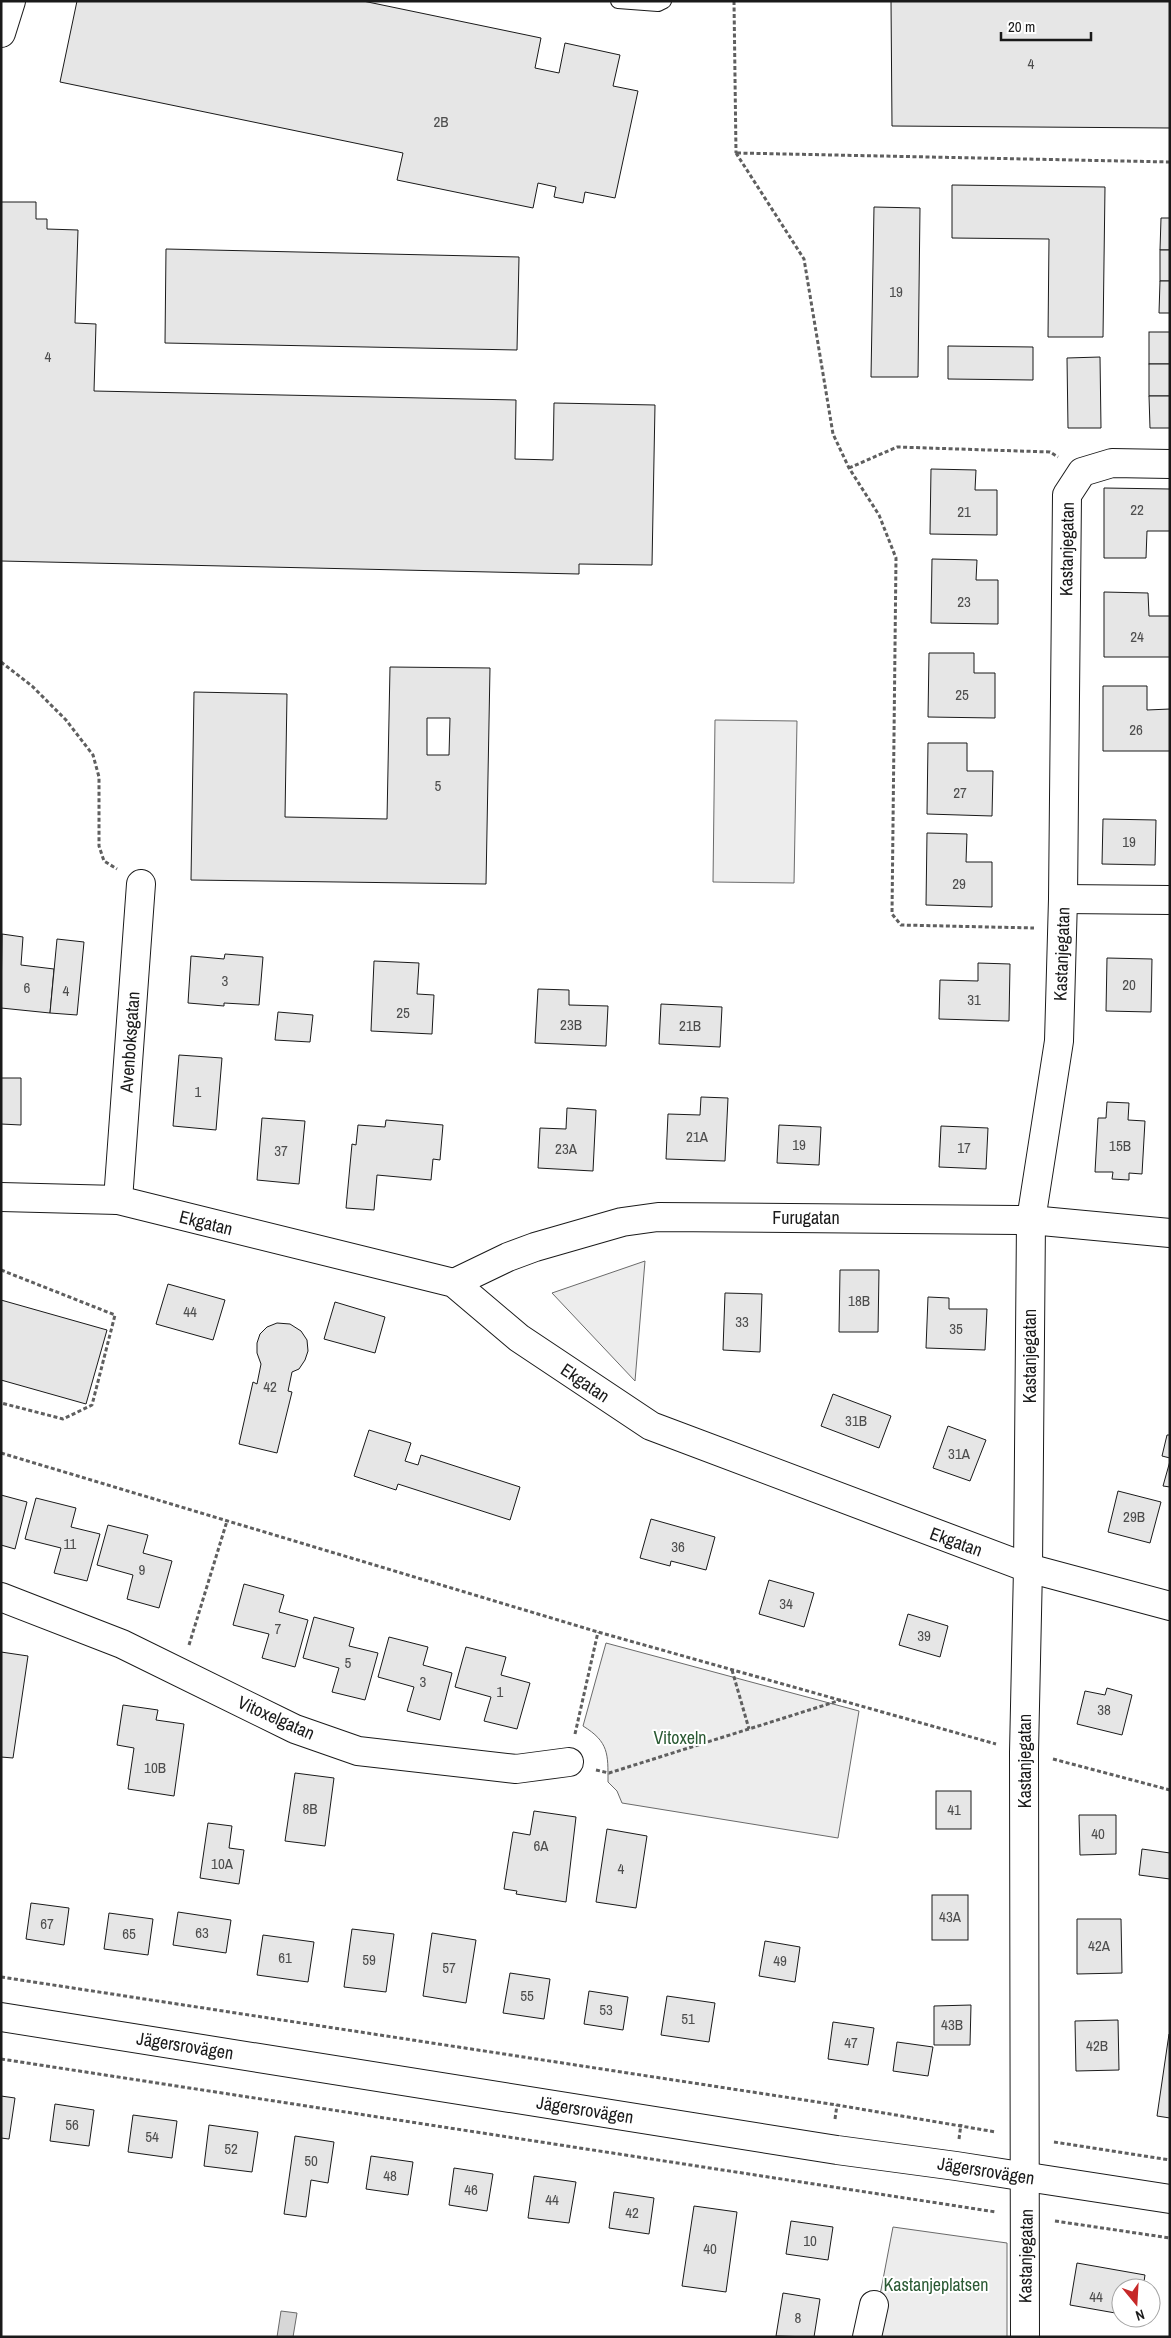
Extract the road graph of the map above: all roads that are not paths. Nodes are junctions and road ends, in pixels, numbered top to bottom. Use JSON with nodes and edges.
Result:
{"nodes":[{"id":1,"x":11,"y":1,"type":"edge"},
{"id":2,"x":618,"y":1,"type":"edge"},
{"id":3,"x":664,"y":1,"type":"edge"},
{"id":4,"x":1,"y":32,"type":"edge"},
{"id":5,"x":1170,"y":464,"type":"edge"},
{"id":6,"x":141,"y":884,"type":"road end"},
{"id":7,"x":1063,"y":899,"type":"junction"},
{"id":8,"x":1170,"y":900,"type":"edge"},
{"id":9,"x":1,"y":1198,"type":"edge"},
{"id":10,"x":118,"y":1200,"type":"junction"},
{"id":11,"x":1031,"y":1220,"type":"junction"},
{"id":12,"x":1170,"y":1233,"type":"edge"},
{"id":13,"x":454,"y":1283,"type":"junction"},
{"id":14,"x":1028,"y":1568,"type":"junction"},
{"id":15,"x":1,"y":1597,"type":"edge"},
{"id":16,"x":1170,"y":1606,"type":"edge"},
{"id":17,"x":569,"y":1762,"type":"road end"},
{"id":18,"x":1,"y":2017,"type":"edge"},
{"id":19,"x":1026,"y":2178,"type":"junction"},
{"id":20,"x":1170,"y":2199,"type":"edge"},
{"id":21,"x":874,"y":2305,"type":"dead end"},
{"id":22,"x":867,"y":2337,"type":"edge"},
{"id":23,"x":1025,"y":2337,"type":"edge"}],
"edges":[{"from":1,"to":4,"type":"street"},
{"from":2,"to":3,"type":"lane"},
{"from":5,"to":7,"type":"street","name":"Kastanjegatan"},
{"from":6,"to":10,"type":"street","name":"Avenboksgatan"},
{"from":7,"to":8,"type":"street"},
{"from":7,"to":11,"type":"street","name":"Kastanjegatan"},
{"from":9,"to":10,"type":"street","name":"Ekgatan"},
{"from":10,"to":13,"type":"street","name":"Ekgatan"},
{"from":11,"to":12,"type":"street","name":"Furugatan"},
{"from":11,"to":13,"type":"street","name":"Furugatan"},
{"from":11,"to":14,"type":"street","name":"Kastanjegatan"},
{"from":13,"to":14,"type":"street","name":"Ekgatan"},
{"from":14,"to":16,"type":"street","name":"Ekgatan"},
{"from":14,"to":19,"type":"street","name":"Kastanjegatan"},
{"from":15,"to":17,"type":"street","name":"Vitoxelgatan"},
{"from":18,"to":19,"type":"street","name":"Jägersrovägen"},
{"from":19,"to":20,"type":"street","name":"Jägersrovägen"},
{"from":19,"to":23,"type":"street","name":"Kastanjegatan"},
{"from":21,"to":22,"type":"street"}]}
